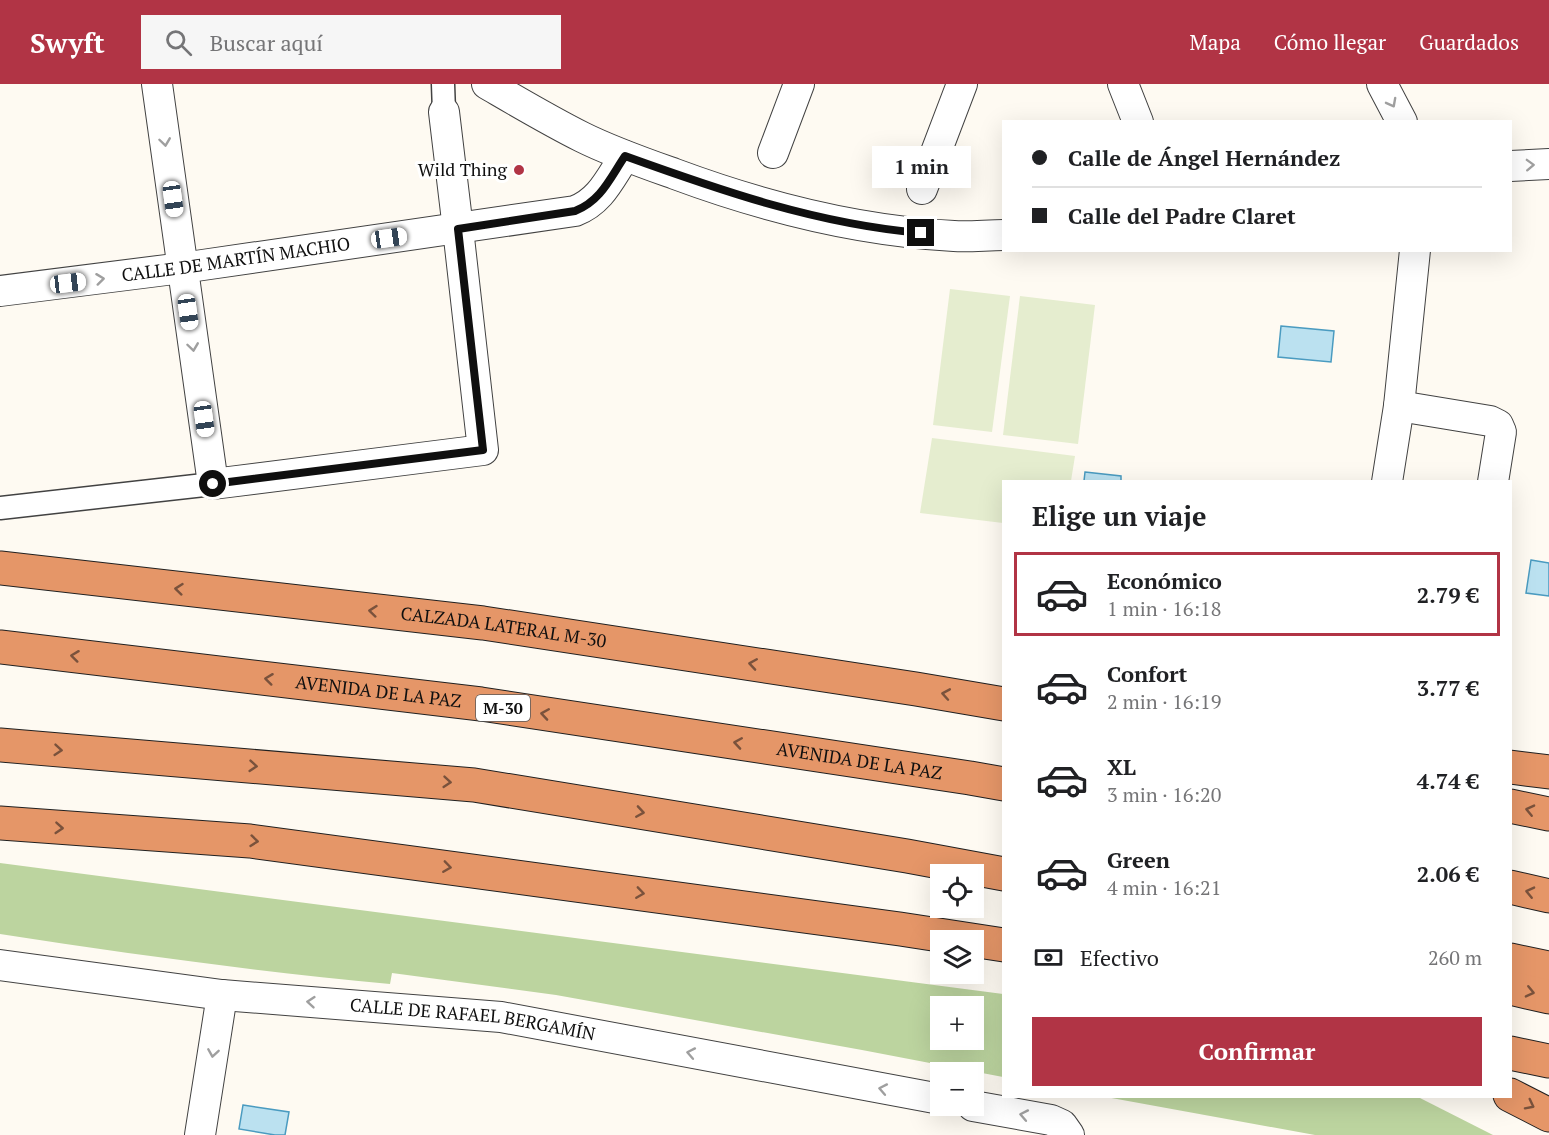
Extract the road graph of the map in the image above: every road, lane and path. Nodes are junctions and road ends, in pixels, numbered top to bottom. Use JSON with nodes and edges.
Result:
{"nodes":[{"id":1,"x":157,"y":84,"type":"edge"},
{"id":2,"x":487,"y":84,"type":"edge"},
{"id":3,"x":799,"y":84,"type":"edge"},
{"id":4,"x":962,"y":84,"type":"edge"},
{"id":5,"x":1123,"y":84,"type":"edge"},
{"id":6,"x":1382,"y":84,"type":"edge"},
{"id":7,"x":444,"y":98,"type":"edge"},
{"id":8,"x":1137,"y":120,"type":"edge"},
{"id":9,"x":1401,"y":120,"type":"edge"},
{"id":10,"x":773,"y":153,"type":"dead end"},
{"id":11,"x":625,"y":156,"type":"junction"},
{"id":12,"x":1549,"y":164,"type":"edge"},
{"id":13,"x":1512,"y":166,"type":"edge"},
{"id":14,"x":922,"y":189,"type":"dead end"},
{"id":15,"x":458,"y":229,"type":"junction"},
{"id":16,"x":1002,"y":235,"type":"edge"},
{"id":17,"x":1415,"y":252,"type":"edge"},
{"id":18,"x":182,"y":268,"type":"junction"},
{"id":19,"x":0,"y":291,"type":"edge"},
{"id":20,"x":1399,"y":406,"type":"junction"},
{"id":21,"x":1387,"y":480,"type":"edge"},
{"id":22,"x":1493,"y":480,"type":"edge"},
{"id":23,"x":213,"y":484,"type":"junction"},
{"id":24,"x":0,"y":508,"type":"edge"},
{"id":25,"x":0,"y":568,"type":"edge"},
{"id":26,"x":0,"y":647,"type":"edge"},
{"id":27,"x":1002,"y":704,"type":"edge"},
{"id":28,"x":0,"y":746,"type":"edge"},
{"id":29,"x":1512,"y":767,"type":"edge"},
{"id":30,"x":1549,"y":772,"type":"edge"},
{"id":31,"x":1002,"y":784,"type":"edge"},
{"id":32,"x":1512,"y":806,"type":"edge"},
{"id":33,"x":1549,"y":814,"type":"edge"},
{"id":34,"x":0,"y":823,"type":"edge"},
{"id":35,"x":1002,"y":874,"type":"edge"},
{"id":36,"x":1512,"y":887,"type":"edge"},
{"id":37,"x":1549,"y":896,"type":"edge"},
{"id":38,"x":1002,"y":945,"type":"edge"},
{"id":39,"x":1512,"y":960,"type":"edge"},
{"id":40,"x":0,"y":965,"type":"edge"},
{"id":41,"x":1549,"y":968,"type":"edge"},
{"id":42,"x":1512,"y":988,"type":"edge"},
{"id":43,"x":222,"y":995,"type":"junction"},
{"id":44,"x":1549,"y":997,"type":"edge"},
{"id":45,"x":1512,"y":1053,"type":"edge"},
{"id":46,"x":1549,"y":1061,"type":"edge"},
{"id":47,"x":1512,"y":1096,"type":"edge"},
{"id":48,"x":930,"y":1097,"type":"edge"},
{"id":49,"x":984,"y":1108,"type":"edge"},
{"id":50,"x":1549,"y":1115,"type":"edge"},
{"id":51,"x":200,"y":1135,"type":"edge"},
{"id":52,"x":1069,"y":1135,"type":"edge"}],
"edges":[{"from":1,"to":18,"type":"street","one_way":true},
{"from":2,"to":11,"type":"street"},
{"from":3,"to":10,"type":"street"},
{"from":4,"to":14,"type":"street"},
{"from":5,"to":8,"type":"street"},
{"from":6,"to":9,"type":"street","one_way":true},
{"from":7,"to":15,"type":"street"},
{"from":11,"to":15,"type":"street","name":"CALLE DE MARTÍN MACHIO"},
{"from":11,"to":16,"type":"street"},
{"from":13,"to":12,"type":"street","one_way":true},
{"from":15,"to":18,"type":"street","name":"CALLE DE MARTÍN MACHIO"},
{"from":15,"to":23,"type":"street"},
{"from":17,"to":20,"type":"street"},
{"from":19,"to":18,"type":"street","name":"CALLE DE MARTÍN MACHIO","one_way":true},
{"from":18,"to":23,"type":"street","one_way":true},
{"from":20,"to":21,"type":"street"},
{"from":20,"to":22,"type":"street"},
{"from":23,"to":24,"type":"street"},
{"from":27,"to":25,"type":"highway","name":"CALZADA LATERAL M-30","one_way":true},
{"from":31,"to":26,"type":"highway","name":"AVENIDA DE LA PAZ","number":"M-30","one_way":true},
{"from":28,"to":35,"type":"highway","one_way":true},
{"from":29,"to":30,"type":"highway"},
{"from":33,"to":32,"type":"highway","one_way":true},
{"from":34,"to":38,"type":"highway","one_way":true},
{"from":37,"to":36,"type":"highway","one_way":true},
{"from":39,"to":41,"type":"highway"},
{"from":40,"to":43,"type":"street","name":"CALLE DE RAFAEL BERGAMÍN"},
{"from":42,"to":44,"type":"highway","one_way":true},
{"from":48,"to":43,"type":"street","name":"CALLE DE RAFAEL BERGAMÍN","one_way":true},
{"from":43,"to":51,"type":"street","one_way":true},
{"from":45,"to":46,"type":"highway"},
{"from":47,"to":50,"type":"highway","one_way":true},
{"from":52,"to":49,"type":"street","one_way":true}]}
